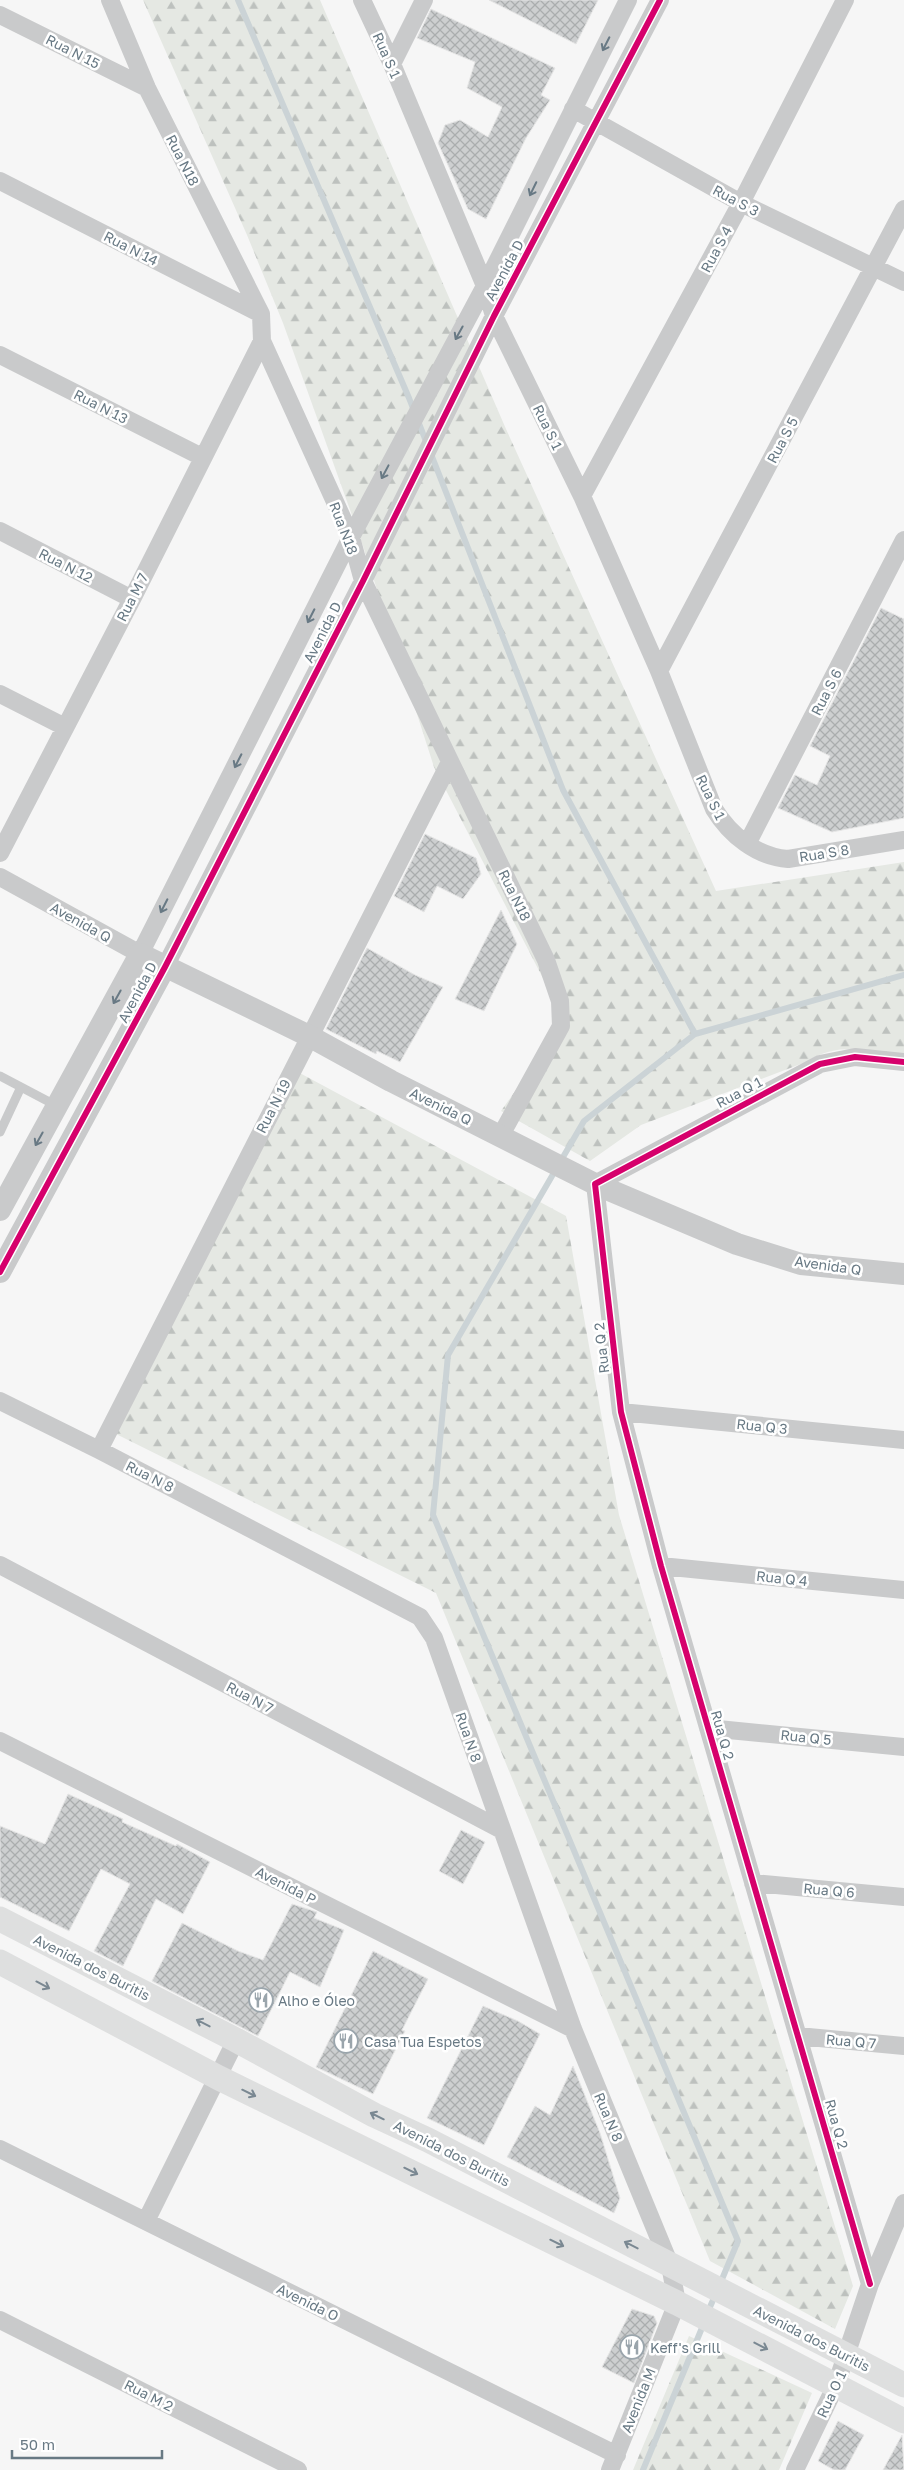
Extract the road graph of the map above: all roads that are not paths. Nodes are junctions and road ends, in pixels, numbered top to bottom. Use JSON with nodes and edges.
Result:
{"nodes":[{"id":1,"x":110,"y":0,"type":"edge"},
{"id":2,"x":362,"y":0,"type":"edge"},
{"id":3,"x":424,"y":0,"type":"edge"},
{"id":4,"x":628,"y":0,"type":"edge"},
{"id":5,"x":660,"y":0,"type":"edge"},
{"id":6,"x":845,"y":0,"type":"edge"},
{"id":7,"x":0,"y":14,"type":"edge"},
{"id":8,"x":392,"y":64,"type":"junction"},
{"id":9,"x":146,"y":88,"type":"junction"},
{"id":10,"x":573,"y":109,"type":"junction"},
{"id":11,"x":596,"y":123,"type":"junction"},
{"id":12,"x":0,"y":182,"type":"edge"},
{"id":13,"x":741,"y":203,"type":"junction"},
{"id":14,"x":904,"y":209,"type":"edge"},
{"id":15,"x":874,"y":268,"type":"junction"},
{"id":16,"x":904,"y":282,"type":"edge"},
{"id":17,"x":485,"y":286,"type":"junction"},
{"id":18,"x":261,"y":314,"type":"junction"},
{"id":19,"x":494,"y":316,"type":"junction"},
{"id":20,"x":262,"y":340,"type":"junction"},
{"id":21,"x":0,"y":355,"type":"edge"},
{"id":22,"x":202,"y":457,"type":"junction"},
{"id":23,"x":582,"y":496,"type":"junction"},
{"id":24,"x":0,"y":531,"type":"edge"},
{"id":25,"x":350,"y":537,"type":"junction"},
{"id":26,"x":904,"y":540,"type":"edge"},
{"id":27,"x":362,"y":582,"type":"junction"},
{"id":28,"x":132,"y":599,"type":"junction"},
{"id":29,"x":659,"y":671,"type":"junction"},
{"id":30,"x":0,"y":694,"type":"edge"},
{"id":31,"x":65,"y":727,"type":"junction"},
{"id":32,"x":449,"y":764,"type":"junction"},
{"id":33,"x":904,"y":840,"type":"edge"},
{"id":34,"x":747,"y":844,"type":"junction"},
{"id":35,"x":0,"y":853,"type":"edge"},
{"id":36,"x":0,"y":878,"type":"edge"},
{"id":37,"x":140,"y":954,"type":"junction"},
{"id":38,"x":165,"y":967,"type":"junction"},
{"id":39,"x":309,"y":1036,"type":"junction"},
{"id":40,"x":904,"y":1062,"type":"edge"},
{"id":41,"x":0,"y":1076,"type":"edge"},
{"id":42,"x":21,"y":1087,"type":"junction"},
{"id":43,"x":57,"y":1106,"type":"junction"},
{"id":44,"x":0,"y":1132,"type":"edge"},
{"id":45,"x":501,"y":1135,"type":"junction"},
{"id":46,"x":595,"y":1184,"type":"junction"},
{"id":47,"x":0,"y":1210,"type":"edge"},
{"id":48,"x":0,"y":1272,"type":"edge"},
{"id":49,"x":904,"y":1274,"type":"edge"},
{"id":50,"x":0,"y":1401,"type":"edge"},
{"id":51,"x":621,"y":1412,"type":"junction"},
{"id":52,"x":904,"y":1440,"type":"edge"},
{"id":53,"x":100,"y":1450,"type":"junction"},
{"id":54,"x":0,"y":1564,"type":"edge"},
{"id":55,"x":661,"y":1566,"type":"junction"},
{"id":56,"x":904,"y":1590,"type":"edge"},
{"id":57,"x":708,"y":1728,"type":"junction"},
{"id":58,"x":0,"y":1741,"type":"edge"},
{"id":59,"x":904,"y":1747,"type":"edge"},
{"id":60,"x":500,"y":1829,"type":"junction"},
{"id":61,"x":753,"y":1883,"type":"junction"},
{"id":62,"x":904,"y":1897,"type":"edge"},
{"id":63,"x":0,"y":1919,"type":"edge"},
{"id":64,"x":0,"y":1962,"type":"edge"},
{"id":65,"x":573,"y":2029,"type":"junction"},
{"id":66,"x":798,"y":2036,"type":"junction"},
{"id":67,"x":236,"y":2040,"type":"junction"},
{"id":68,"x":904,"y":2046,"type":"edge"},
{"id":69,"x":219,"y":2078,"type":"junction"},
{"id":70,"x":0,"y":2148,"type":"edge"},
{"id":71,"x":904,"y":2203,"type":"edge"},
{"id":72,"x":146,"y":2222,"type":"junction"},
{"id":73,"x":670,"y":2265,"type":"junction"},
{"id":74,"x":870,"y":2284,"type":"junction"},
{"id":75,"x":686,"y":2307,"type":"junction"},
{"id":76,"x":0,"y":2320,"type":"edge"},
{"id":77,"x":848,"y":2356,"type":"junction"},
{"id":78,"x":836,"y":2384,"type":"junction"},
{"id":79,"x":904,"y":2386,"type":"edge"},
{"id":80,"x":904,"y":2421,"type":"edge"},
{"id":81,"x":613,"y":2463,"type":"edge"},
{"id":82,"x":298,"y":2470,"type":"edge"},
{"id":83,"x":795,"y":2470,"type":"edge"}],
"edges":[{"from":1,"to":9,"type":"street","name":"Rua N18"},
{"from":2,"to":8,"type":"street","name":"Rua S 1"},
{"from":3,"to":8,"type":"street"},
{"from":4,"to":10,"type":"street","name":"Avenida D","one_way":true},
{"from":5,"to":11,"type":"street","name":"Avenida D"},
{"from":6,"to":13,"type":"street","name":"Rua S 4"},
{"from":7,"to":9,"type":"street","name":"Rua N 15"},
{"from":8,"to":17,"type":"street","name":"Rua S 1"},
{"from":9,"to":18,"type":"street","name":"Rua N18"},
{"from":10,"to":11,"type":"street","name":"Rua S 3"},
{"from":10,"to":17,"type":"street","name":"Avenida D","one_way":true},
{"from":11,"to":13,"type":"street","name":"Rua S 3"},
{"from":11,"to":19,"type":"street","name":"Avenida D"},
{"from":12,"to":18,"type":"street","name":"Rua N 14"},
{"from":13,"to":15,"type":"street","name":"Rua S 3"},
{"from":13,"to":23,"type":"street","name":"Rua S 4"},
{"from":14,"to":15,"type":"street","name":"Rua S 5"},
{"from":15,"to":16,"type":"street","name":"Rua S 3"},
{"from":15,"to":29,"type":"street","name":"Rua S 5"},
{"from":17,"to":19,"type":"street","name":"Rua S 1"},
{"from":17,"to":25,"type":"street","name":"Avenida D","one_way":true},
{"from":18,"to":20,"type":"street","name":"Rua N18"},
{"from":19,"to":23,"type":"street","name":"Rua S 1"},
{"from":19,"to":27,"type":"street","name":"Avenida D"},
{"from":20,"to":22,"type":"street","name":"Rua M 7"},
{"from":20,"to":25,"type":"street","name":"Rua N18"},
{"from":21,"to":22,"type":"street","name":"Rua N 13"},
{"from":22,"to":28,"type":"street","name":"Rua M 7"},
{"from":23,"to":29,"type":"street","name":"Rua S 1"},
{"from":24,"to":28,"type":"street","name":"Rua N 12"},
{"from":25,"to":27,"type":"street","name":"Rua N18"},
{"from":25,"to":37,"type":"street","name":"Avenida D","one_way":true},
{"from":26,"to":34,"type":"street","name":"Rua S 6"},
{"from":27,"to":32,"type":"street","name":"Rua N18"},
{"from":27,"to":38,"type":"street","name":"Avenida D"},
{"from":28,"to":31,"type":"street","name":"Rua M 7"},
{"from":29,"to":34,"type":"street","name":"Rua S 1"},
{"from":30,"to":31,"type":"street"},
{"from":31,"to":35,"type":"street","name":"Rua M 7"},
{"from":32,"to":39,"type":"street","name":"Rua N 19"},
{"from":32,"to":45,"type":"street","name":"Rua N18"},
{"from":33,"to":34,"type":"street","name":"Rua S 8"},
{"from":36,"to":37,"type":"street","name":"Avenida Q"},
{"from":37,"to":38,"type":"street","name":"Avenida Q"},
{"from":37,"to":43,"type":"street","name":"Avenida D","one_way":true},
{"from":38,"to":39,"type":"street","name":"Avenida Q"},
{"from":38,"to":48,"type":"street","name":"Avenida D"},
{"from":39,"to":45,"type":"street","name":"Avenida Q"},
{"from":39,"to":53,"type":"street","name":"Rua N 19"},
{"from":40,"to":46,"type":"street","name":"Rua Q 1"},
{"from":41,"to":42,"type":"lane"},
{"from":42,"to":43,"type":"lane"},
{"from":42,"to":44,"type":"lane"},
{"from":43,"to":47,"type":"street","name":"Avenida D","one_way":true},
{"from":45,"to":46,"type":"street","name":"Avenida Q"},
{"from":46,"to":49,"type":"street","name":"Avenida Q"},
{"from":46,"to":51,"type":"street","name":"Rua Q 2"},
{"from":50,"to":53,"type":"street","name":"Rua N 8"},
{"from":51,"to":52,"type":"street","name":"Rua Q 3"},
{"from":51,"to":55,"type":"street","name":"Rua Q 2"},
{"from":53,"to":60,"type":"street","name":"Rua N 8"},
{"from":54,"to":60,"type":"street","name":"Rua N 7"},
{"from":55,"to":56,"type":"street","name":"Rua Q 4"},
{"from":55,"to":57,"type":"street","name":"Rua Q 2"},
{"from":57,"to":59,"type":"street","name":"Rua Q 5"},
{"from":57,"to":61,"type":"street","name":"Rua Q 2"},
{"from":58,"to":65,"type":"street","name":"Avenida P"},
{"from":60,"to":65,"type":"street","name":"Rua N 8"},
{"from":61,"to":62,"type":"street","name":"Rua Q 6"},
{"from":61,"to":66,"type":"street","name":"Rua Q 2"},
{"from":67,"to":63,"type":"main road","name":"Avenida dos Buritis","one_way":true},
{"from":64,"to":69,"type":"main road","one_way":true},
{"from":65,"to":73,"type":"street","name":"Rua N 8"},
{"from":66,"to":68,"type":"street","name":"Rua Q 7"},
{"from":66,"to":74,"type":"street","name":"Rua Q 2"},
{"from":67,"to":69,"type":"street"},
{"from":73,"to":67,"type":"main road","name":"Avenida dos Buritis","one_way":true},
{"from":69,"to":72,"type":"street"},
{"from":69,"to":75,"type":"main road","one_way":true},
{"from":70,"to":72,"type":"street","name":"Avenida O"},
{"from":71,"to":74,"type":"street","name":"Rua O 1"},
{"from":72,"to":81,"type":"street","name":"Avenida O"},
{"from":73,"to":75,"type":"street","name":"Rua N 8"},
{"from":73,"to":77,"type":"main road","name":"Avenida dos Buritis"},
{"from":74,"to":77,"type":"street","name":"Rua O 1"},
{"from":75,"to":78,"type":"main road","one_way":true},
{"from":75,"to":81,"type":"street","name":"Avenida M"},
{"from":76,"to":82,"type":"street","name":"Rua M 2"},
{"from":77,"to":78,"type":"street","name":"Rua O 1"},
{"from":77,"to":79,"type":"main road","name":"Avenida dos Buritis"},
{"from":78,"to":80,"type":"main road"},
{"from":78,"to":83,"type":"street","name":"Rua O 1"}]}
